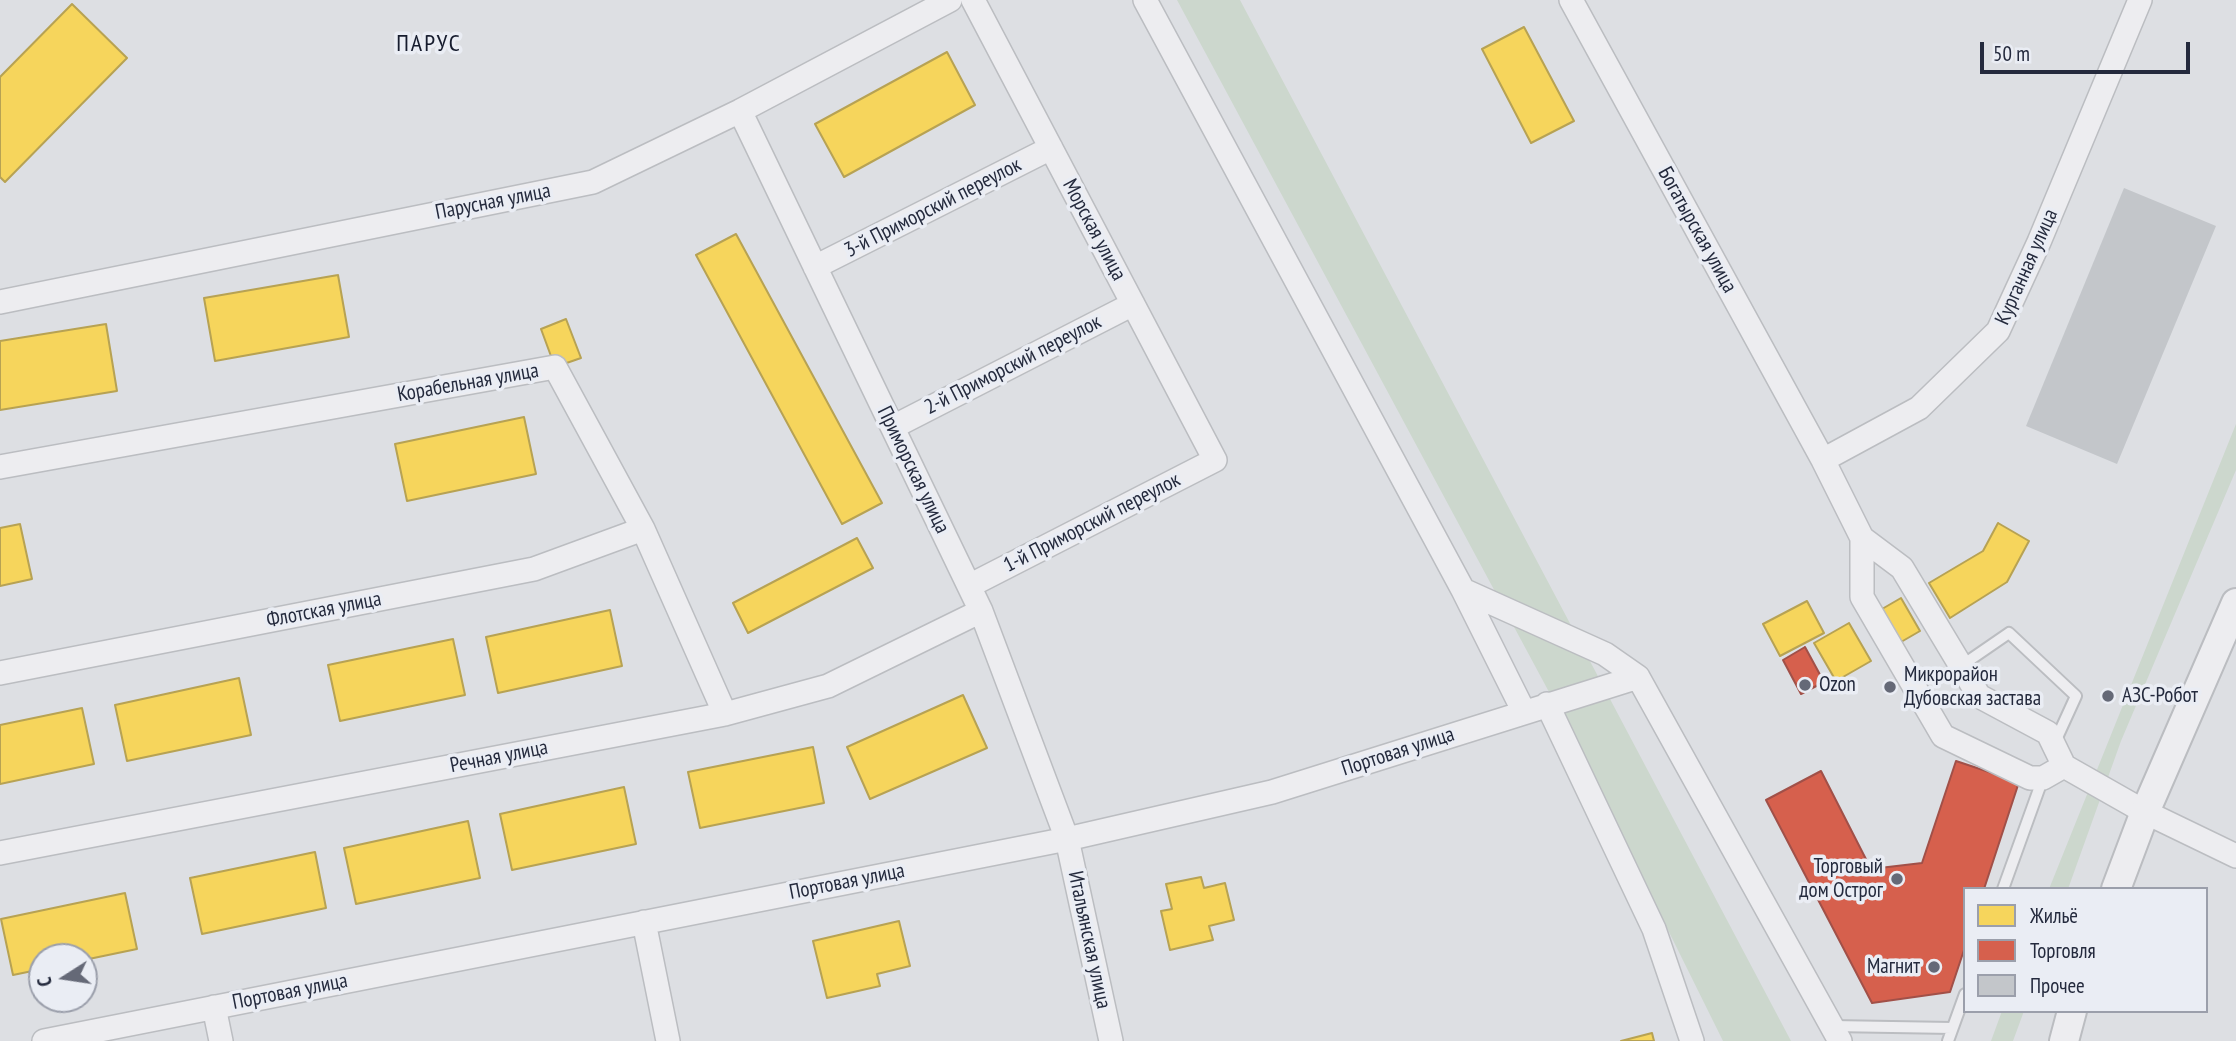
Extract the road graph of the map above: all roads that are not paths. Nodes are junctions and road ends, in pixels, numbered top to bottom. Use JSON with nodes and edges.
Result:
{"nodes":[{"id":1,"x":950,"y":0,"type":"edge"},
{"id":2,"x":973,"y":0,"type":"edge"},
{"id":3,"x":1145,"y":0,"type":"edge"},
{"id":4,"x":1571,"y":0,"type":"edge"},
{"id":5,"x":2140,"y":0,"type":"edge"},
{"id":6,"x":740,"y":111,"type":"junction"},
{"id":7,"x":1051,"y":148,"type":"junction"},
{"id":8,"x":815,"y":267,"type":"junction"},
{"id":9,"x":0,"y":302,"type":"edge"},
{"id":10,"x":1133,"y":304,"type":"junction"},
{"id":11,"x":893,"y":427,"type":"junction"},
{"id":12,"x":1215,"y":460,"type":"joint"},
{"id":13,"x":1823,"y":460,"type":"junction"},
{"id":14,"x":0,"y":467,"type":"edge"},
{"id":15,"x":643,"y":529,"type":"junction"},
{"id":16,"x":1862,"y":538,"type":"junction"},
{"id":17,"x":969,"y":586,"type":"junction"},
{"id":18,"x":1462,"y":590,"type":"junction"},
{"id":19,"x":2236,"y":603,"type":"edge"},
{"id":20,"x":981,"y":611,"type":"junction"},
{"id":21,"x":1961,"y":666,"type":"junction"},
{"id":22,"x":0,"y":673,"type":"edge"},
{"id":23,"x":1638,"y":677,"type":"junction"},
{"id":24,"x":1547,"y":704,"type":"junction"},
{"id":25,"x":1524,"y":712,"type":"junction"},
{"id":26,"x":726,"y":714,"type":"junction"},
{"id":27,"x":2054,"y":745,"type":"junction"},
{"id":28,"x":2064,"y":766,"type":"junction"},
{"id":29,"x":2043,"y":778,"type":"junction"},
{"id":30,"x":2146,"y":812,"type":"junction"},
{"id":31,"x":1067,"y":839,"type":"junction"},
{"id":32,"x":0,"y":853,"type":"edge"},
{"id":33,"x":2236,"y":856,"type":"edge"},
{"id":34,"x":2004,"y":887,"type":"edge"},
{"id":35,"x":2117,"y":887,"type":"edge"},
{"id":36,"x":644,"y":922,"type":"junction"},
{"id":37,"x":1963,"y":998,"type":"edge"},
{"id":38,"x":215,"y":1007,"type":"junction"},
{"id":39,"x":2071,"y":1013,"type":"edge"},
{"id":40,"x":1952,"y":1028,"type":"junction"},
{"id":41,"x":1836,"y":1034,"type":"edge"},
{"id":42,"x":44,"y":1041,"type":"edge"},
{"id":43,"x":221,"y":1041,"type":"edge"},
{"id":44,"x":668,"y":1041,"type":"edge"},
{"id":45,"x":1111,"y":1041,"type":"edge"},
{"id":46,"x":1692,"y":1041,"type":"edge"},
{"id":47,"x":1948,"y":1041,"type":"edge"},
{"id":48,"x":2064,"y":1041,"type":"edge"}],
"edges":[{"from":1,"to":6,"type":"street","name":"Парусная улица"},
{"from":2,"to":7,"type":"street","name":"Морская улица"},
{"from":3,"to":18,"type":"street"},
{"from":4,"to":13,"type":"street","name":"Богатырская улица"},
{"from":5,"to":13,"type":"street","name":"Курганная улица"},
{"from":6,"to":8,"type":"street","name":"Приморская улица"},
{"from":6,"to":9,"type":"street","name":"Парусная улица"},
{"from":7,"to":8,"type":"street","name":"3-й Приморский переулок"},
{"from":7,"to":10,"type":"street","name":"Морская улица"},
{"from":8,"to":11,"type":"street","name":"Приморская улица"},
{"from":10,"to":11,"type":"street","name":"2-й Приморский переулок"},
{"from":10,"to":12,"type":"street","name":"Морская улица"},
{"from":11,"to":17,"type":"street","name":"Приморская улица"},
{"from":12,"to":17,"type":"street","name":"1-й Приморский переулок"},
{"from":13,"to":16,"type":"street","name":"Богатырская улица"},
{"from":14,"to":15,"type":"street","name":"Корабельная улица"},
{"from":15,"to":22,"type":"street","name":"Флотская улица"},
{"from":15,"to":26,"type":"street","name":"Корабельная улица"},
{"from":16,"to":21,"type":"street"},
{"from":16,"to":29,"type":"street"},
{"from":17,"to":20,"type":"street","name":"Приморская улица"},
{"from":18,"to":23,"type":"street"},
{"from":18,"to":25,"type":"street"},
{"from":19,"to":30,"type":"street"},
{"from":20,"to":26,"type":"street","name":"Речная улица"},
{"from":20,"to":31,"type":"street","name":"Приморская улица"},
{"from":21,"to":27,"type":"street"},
{"from":21,"to":27,"type":"lane"},
{"from":23,"to":24,"type":"street","name":"Портовая улица"},
{"from":23,"to":41,"type":"street"},
{"from":24,"to":25,"type":"street","name":"Портовая улица"},
{"from":24,"to":46,"type":"street"},
{"from":25,"to":31,"type":"street","name":"Портовая улица"},
{"from":26,"to":32,"type":"street","name":"Речная улица"},
{"from":27,"to":28,"type":"street"},
{"from":28,"to":29,"type":"street"},
{"from":28,"to":30,"type":"street"},
{"from":29,"to":34,"type":"lane"},
{"from":30,"to":33,"type":"street"},
{"from":30,"to":35,"type":"street"},
{"from":31,"to":36,"type":"street","name":"Портовая улица"},
{"from":31,"to":45,"type":"street","name":"Итальянская улица"},
{"from":36,"to":38,"type":"street","name":"Портовая улица"},
{"from":36,"to":44,"type":"street"},
{"from":37,"to":40,"type":"lane"},
{"from":38,"to":42,"type":"street","name":"Портовая улица"},
{"from":38,"to":43,"type":"street"},
{"from":39,"to":48,"type":"street"},
{"from":40,"to":41,"type":"lane"},
{"from":40,"to":47,"type":"lane"}]}
